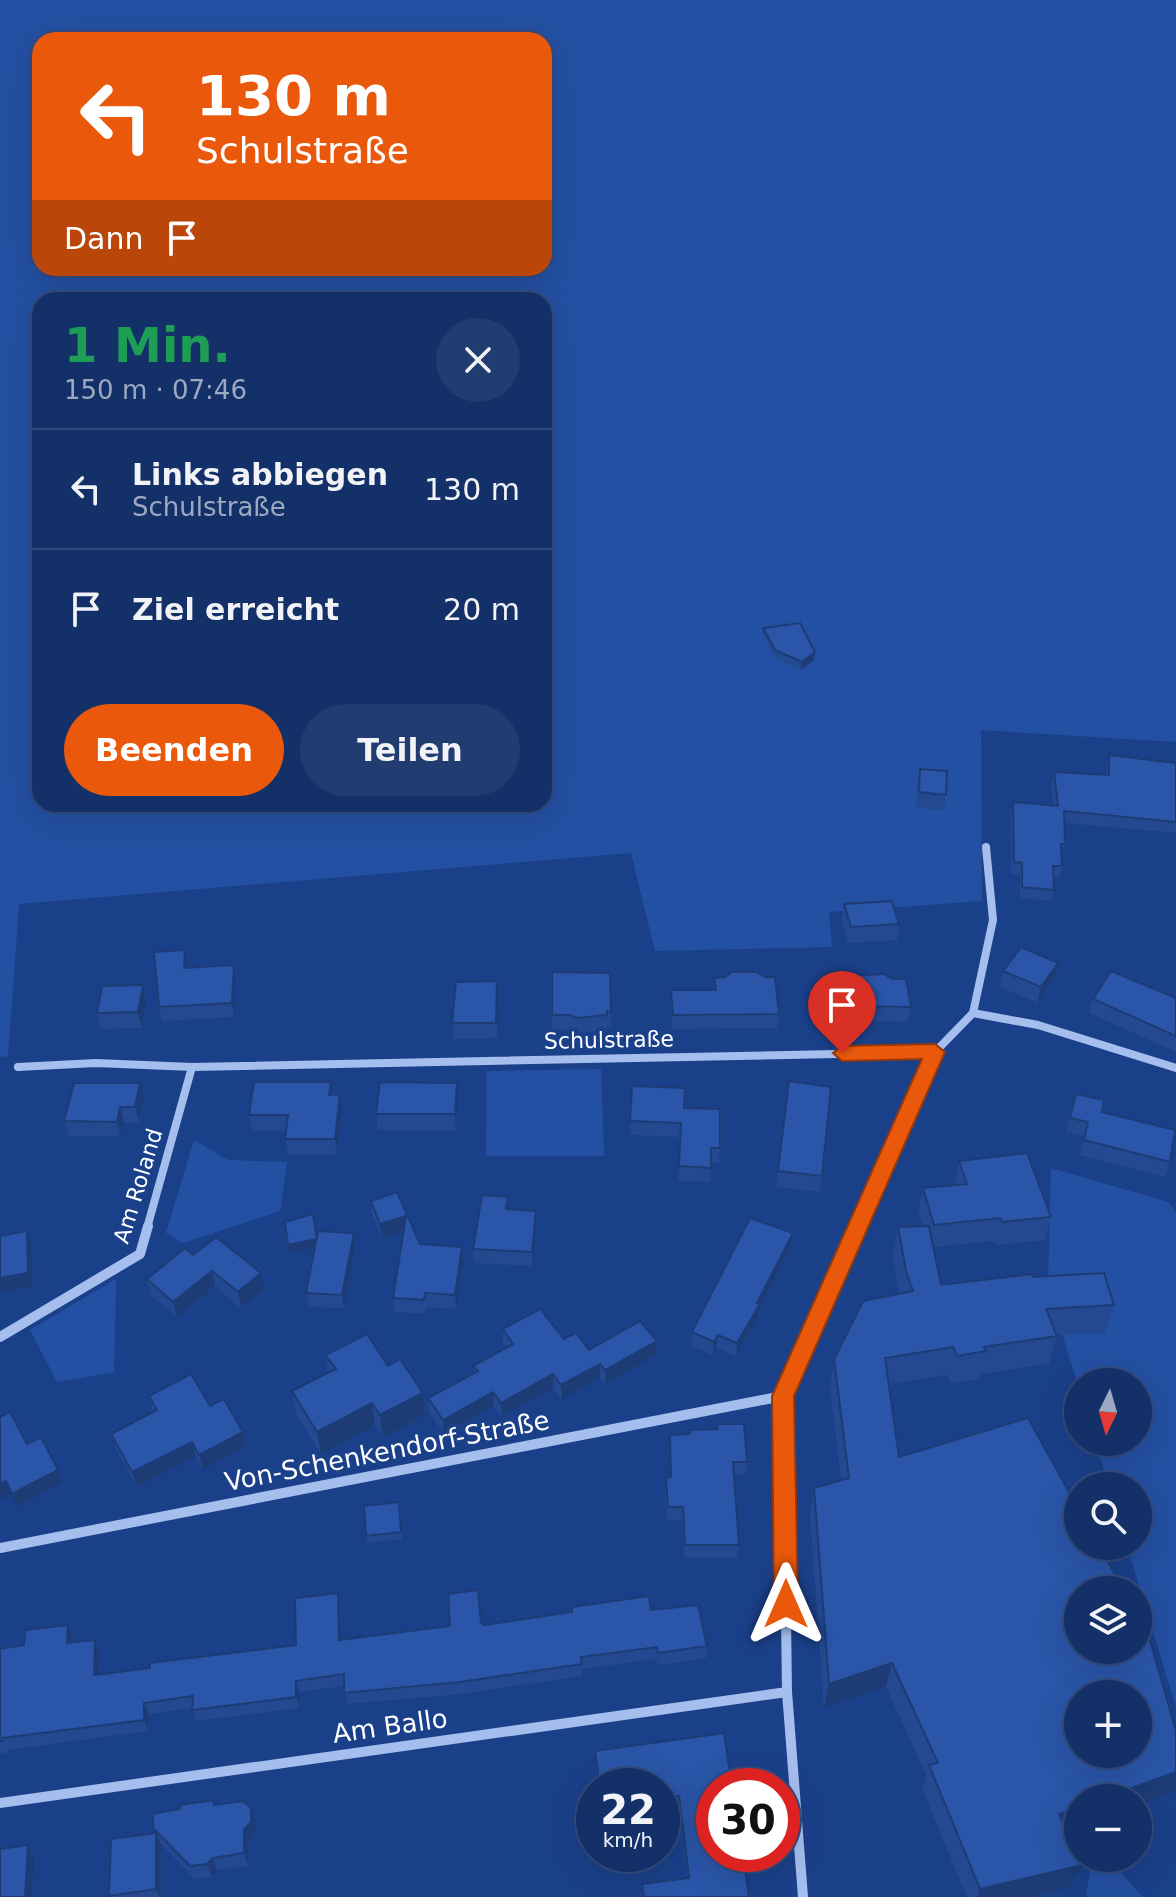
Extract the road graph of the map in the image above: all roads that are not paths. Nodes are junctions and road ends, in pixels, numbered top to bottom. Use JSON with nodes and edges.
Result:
{"nodes":[{"id":1,"x":986,"y":847,"type":"dead end"},
{"id":2,"x":973,"y":1013,"type":"junction"},
{"id":3,"x":935,"y":1052,"type":"junction"},
{"id":4,"x":18,"y":1067,"type":"dead end"},
{"id":5,"x":192,"y":1067,"type":"junction"},
{"id":6,"x":1176,"y":1068,"type":"edge"},
{"id":7,"x":0,"y":1337,"type":"edge"},
{"id":8,"x":783,"y":1396,"type":"junction"},
{"id":9,"x":0,"y":1548,"type":"edge"},
{"id":10,"x":787,"y":1692,"type":"junction"},
{"id":11,"x":0,"y":1803,"type":"edge"},
{"id":12,"x":803,"y":1897,"type":"edge"}],
"edges":[{"from":1,"to":2,"type":"street"},
{"from":2,"to":3,"type":"street"},
{"from":2,"to":6,"type":"street"},
{"from":3,"to":5,"type":"street","name":"Schulstraße"},
{"from":3,"to":8,"type":"street"},
{"from":4,"to":5,"type":"street","name":"Schulstraße"},
{"from":5,"to":7,"type":"street","name":"Am Roland"},
{"from":8,"to":9,"type":"street","name":"Von-Schenkendorf-Straße"},
{"from":8,"to":10,"type":"street"},
{"from":10,"to":11,"type":"street","name":"Am Ballo"},
{"from":10,"to":12,"type":"street"}]}
